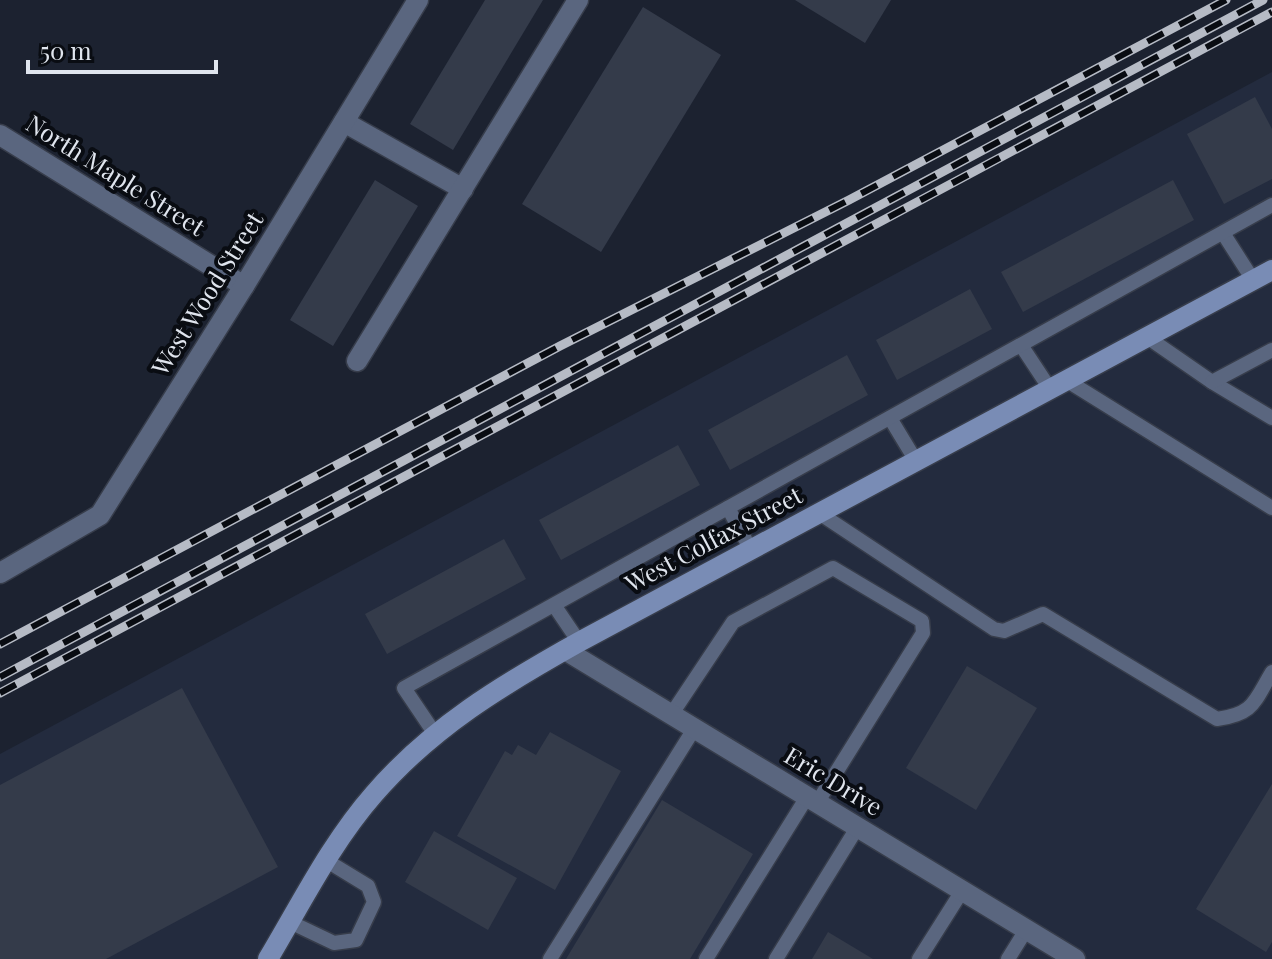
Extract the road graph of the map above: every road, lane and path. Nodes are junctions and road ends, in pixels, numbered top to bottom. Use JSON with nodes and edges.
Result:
{"nodes":[{"id":1,"x":418,"y":0,"type":"edge"},
{"id":2,"x":578,"y":0,"type":"edge"},
{"id":3,"x":344,"y":122,"type":"junction"},
{"id":4,"x":0,"y":135,"type":"edge"},
{"id":5,"x":463,"y":189,"type":"junction"},
{"id":6,"x":1272,"y":205,"type":"edge"},
{"id":7,"x":1223,"y":233,"type":"junction"},
{"id":8,"x":1272,"y":270,"type":"edge"},
{"id":9,"x":1253,"y":280,"type":"junction"},
{"id":10,"x":244,"y":286,"type":"junction"},
{"id":11,"x":1147,"y":337,"type":"junction"},
{"id":12,"x":1021,"y":345,"type":"junction"},
{"id":13,"x":1272,"y":350,"type":"edge"},
{"id":14,"x":357,"y":361,"type":"dead end"},
{"id":15,"x":1212,"y":382,"type":"junction"},
{"id":16,"x":1058,"y":385,"type":"junction"},
{"id":17,"x":890,"y":418,"type":"junction"},
{"id":18,"x":1272,"y":418,"type":"edge"},
{"id":19,"x":916,"y":461,"type":"junction"},
{"id":20,"x":728,"y":508,"type":"junction"},
{"id":21,"x":1272,"y":508,"type":"edge"},
{"id":22,"x":819,"y":513,"type":"junction"},
{"id":23,"x":751,"y":550,"type":"junction"},
{"id":24,"x":1,"y":571,"type":"edge"},
{"id":25,"x":554,"y":605,"type":"junction"},
{"id":26,"x":572,"y":646,"type":"junction"},
{"id":27,"x":1272,"y":672,"type":"edge"},
{"id":28,"x":671,"y":715,"type":"junction"},
{"id":29,"x":694,"y":729,"type":"junction"},
{"id":30,"x":435,"y":734,"type":"junction"},
{"id":31,"x":812,"y":800,"type":"junction"},
{"id":32,"x":857,"y":828,"type":"junction"},
{"id":33,"x":327,"y":861,"type":"junction"},
{"id":34,"x":962,"y":891,"type":"junction"},
{"id":35,"x":290,"y":922,"type":"junction"},
{"id":36,"x":1026,"y":930,"type":"junction"},
{"id":37,"x":268,"y":959,"type":"edge"},
{"id":38,"x":550,"y":959,"type":"edge"},
{"id":39,"x":706,"y":959,"type":"edge"},
{"id":40,"x":776,"y":959,"type":"edge"},
{"id":41,"x":919,"y":959,"type":"edge"},
{"id":42,"x":1008,"y":959,"type":"edge"},
{"id":43,"x":1075,"y":959,"type":"edge"}],
"edges":[{"from":1,"to":3,"type":"street","name":"West Wood Street"},
{"from":2,"to":5,"type":"street"},
{"from":3,"to":5,"type":"street"},
{"from":3,"to":10,"type":"street","name":"West Wood Street"},
{"from":4,"to":10,"type":"street","name":"North Maple Street"},
{"from":5,"to":14,"type":"street"},
{"from":6,"to":7,"type":"lane"},
{"from":7,"to":9,"type":"lane"},
{"from":7,"to":12,"type":"lane"},
{"from":8,"to":9,"type":"street","name":"West Colfax Street"},
{"from":9,"to":11,"type":"street","name":"West Colfax Street"},
{"from":10,"to":24,"type":"street","name":"West Wood Street"},
{"from":11,"to":15,"type":"lane"},
{"from":11,"to":16,"type":"street","name":"West Colfax Street"},
{"from":12,"to":16,"type":"lane"},
{"from":12,"to":17,"type":"lane"},
{"from":13,"to":15,"type":"lane"},
{"from":15,"to":18,"type":"lane"},
{"from":16,"to":19,"type":"street","name":"West Colfax Street"},
{"from":16,"to":21,"type":"lane"},
{"from":17,"to":19,"type":"lane"},
{"from":17,"to":20,"type":"lane"},
{"from":19,"to":22,"type":"street","name":"West Colfax Street"},
{"from":20,"to":23,"type":"lane"},
{"from":20,"to":25,"type":"lane"},
{"from":22,"to":23,"type":"street","name":"West Colfax Street"},
{"from":22,"to":27,"type":"lane"},
{"from":23,"to":26,"type":"street","name":"West Colfax Street"},
{"from":25,"to":26,"type":"lane"},
{"from":25,"to":30,"type":"lane"},
{"from":26,"to":28,"type":"street","name":"Eric Drive"},
{"from":26,"to":30,"type":"street","name":"West Colfax Street"},
{"from":28,"to":29,"type":"street","name":"Eric Drive"},
{"from":28,"to":31,"type":"lane"},
{"from":29,"to":31,"type":"street","name":"Eric Drive"},
{"from":29,"to":38,"type":"lane"},
{"from":30,"to":33,"type":"street","name":"West Colfax Street"},
{"from":31,"to":32,"type":"street","name":"Eric Drive"},
{"from":31,"to":39,"type":"lane"},
{"from":32,"to":34,"type":"street","name":"Eric Drive"},
{"from":32,"to":40,"type":"lane"},
{"from":33,"to":35,"type":"street","name":"West Colfax Street"},
{"from":33,"to":35,"type":"lane"},
{"from":34,"to":36,"type":"street","name":"Eric Drive"},
{"from":34,"to":41,"type":"lane"},
{"from":35,"to":37,"type":"street","name":"West Colfax Street"},
{"from":36,"to":42,"type":"lane"},
{"from":36,"to":43,"type":"street","name":"Eric Drive"}]}
